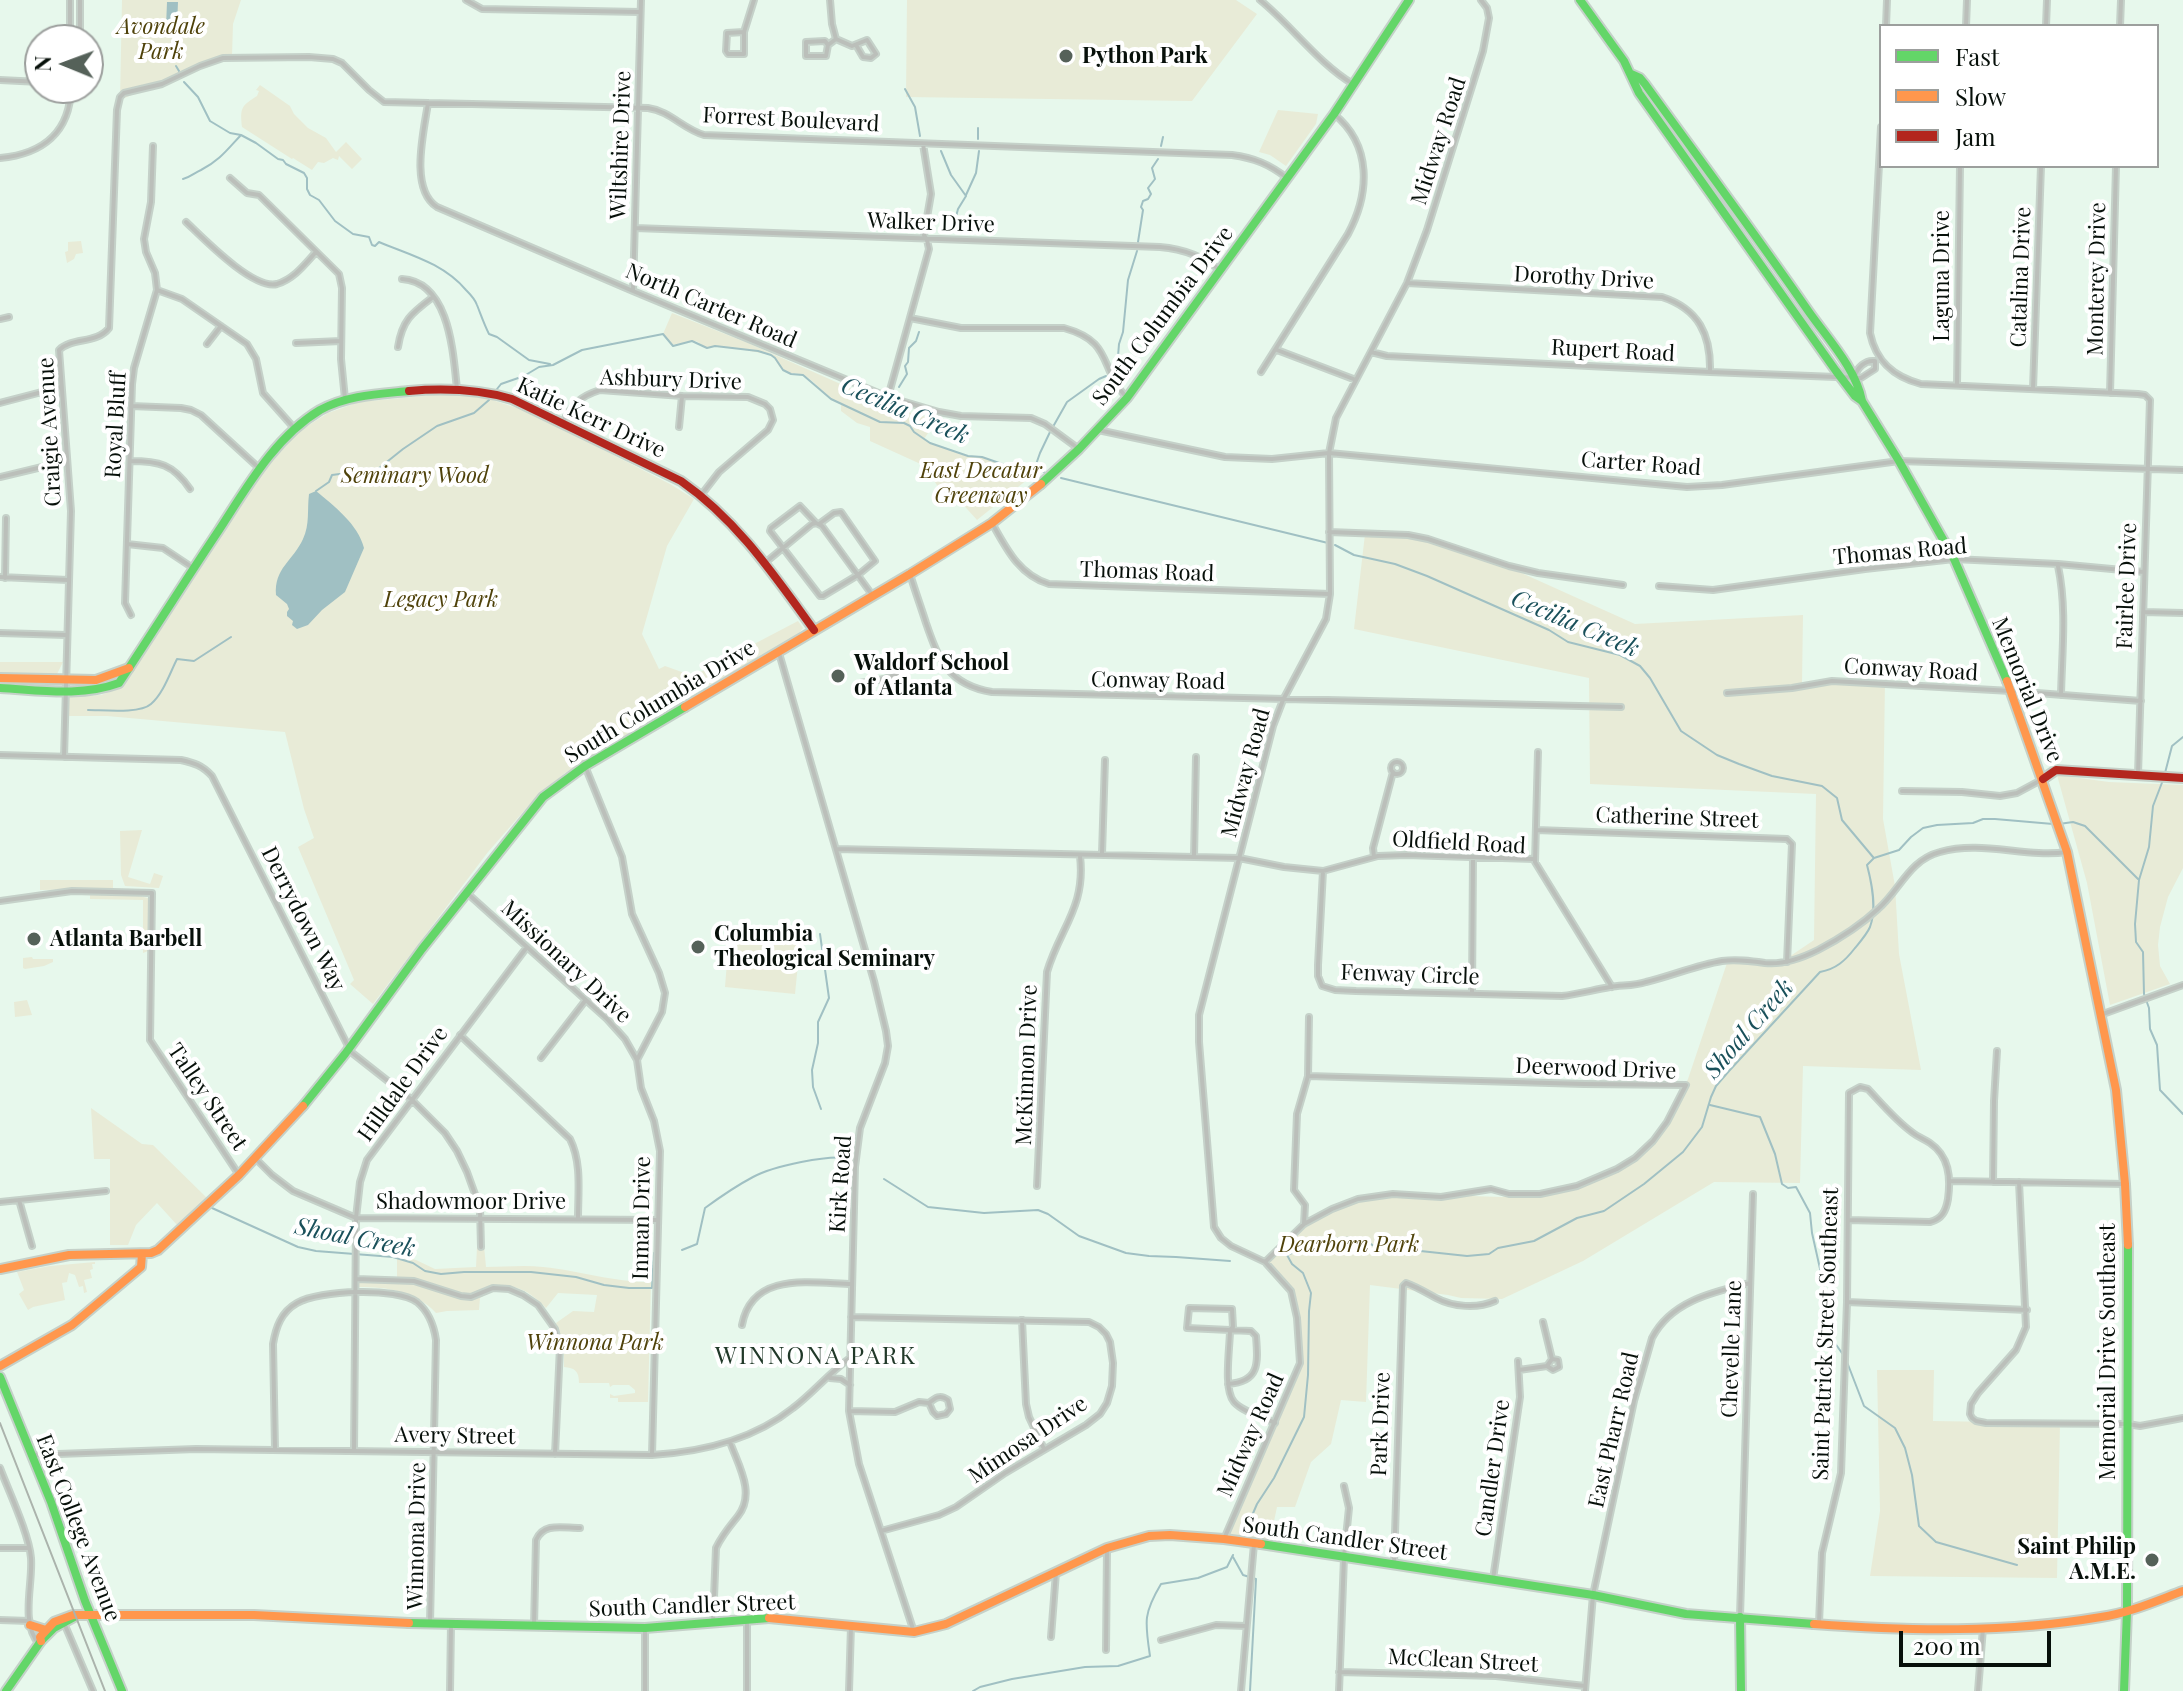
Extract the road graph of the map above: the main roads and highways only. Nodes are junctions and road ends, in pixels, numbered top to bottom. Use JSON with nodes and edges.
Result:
{"nodes":[{"id":1,"x":1409,"y":0,"type":"edge"},
{"id":2,"x":1580,"y":0,"type":"edge"},
{"id":3,"x":1631,"y":74,"type":"junction"},
{"id":4,"x":1862,"y":401,"type":"junction"},
{"id":5,"x":814,"y":630,"type":"junction"},
{"id":6,"x":0,"y":678,"type":"edge"},
{"id":7,"x":65,"y":685,"type":"junction"},
{"id":8,"x":0,"y":688,"type":"edge"},
{"id":9,"x":2183,"y":778,"type":"edge"},
{"id":10,"x":2043,"y":779,"type":"junction"},
{"id":11,"x":2102,"y":1015,"type":"joint"},
{"id":12,"x":142,"y":1254,"type":"junction"},
{"id":13,"x":0,"y":1269,"type":"edge"},
{"id":14,"x":0,"y":1366,"type":"edge"},
{"id":15,"x":0,"y":1377,"type":"edge"},
{"id":16,"x":2183,"y":1591,"type":"edge"},
{"id":17,"x":2127,"y":1611,"type":"junction"},
{"id":18,"x":76,"y":1616,"type":"junction"},
{"id":19,"x":92,"y":1616,"type":"junction"},
{"id":20,"x":1740,"y":1617,"type":"junction"},
{"id":21,"x":30,"y":1623,"type":"road end"},
{"id":22,"x":46,"y":1630,"type":"junction"},
{"id":23,"x":40,"y":1642,"type":"junction"},
{"id":24,"x":6,"y":1691,"type":"edge"},
{"id":25,"x":122,"y":1691,"type":"edge"},
{"id":26,"x":1741,"y":1691,"type":"edge"},
{"id":27,"x":2124,"y":1691,"type":"edge"}],
"edges":[{"from":1,"to":5,"type":"main road","name":"South Columbia Drive"},
{"from":2,"to":3,"type":"main road","name":"Memorial Drive"},
{"from":3,"to":4,"type":"main road","name":"Memorial Drive"},
{"from":3,"to":4,"type":"main road","name":"Memorial Drive"},
{"from":4,"to":10,"type":"main road","name":"Memorial Drive"},
{"from":5,"to":7,"type":"main road","name":"Katie Kerr Drive"},
{"from":5,"to":12,"type":"main road","name":"South Columbia Drive"},
{"from":6,"to":7,"type":"main road"},
{"from":7,"to":8,"type":"main road"},
{"from":9,"to":10,"type":"main road"},
{"from":10,"to":11,"type":"main road","name":"Memorial Drive"},
{"from":11,"to":17,"type":"main road","name":"Memorial Drive Southeast"},
{"from":12,"to":13,"type":"main road"},
{"from":12,"to":14,"type":"main road","name":"South Columbia Drive"},
{"from":15,"to":19,"type":"main road","name":"East College Avenue"},
{"from":16,"to":17,"type":"main road","name":"South Candler Street"},
{"from":17,"to":20,"type":"main road","name":"South Candler Street"},
{"from":17,"to":27,"type":"main road","name":"Memorial Drive Southeast"},
{"from":18,"to":19,"type":"main road","name":"South Candler Street"},
{"from":18,"to":22,"type":"main road"},
{"from":18,"to":23,"type":"main road"},
{"from":19,"to":20,"type":"main road","name":"South Candler Street"},
{"from":19,"to":25,"type":"main road","name":"East College Avenue"},
{"from":20,"to":26,"type":"main road"},
{"from":21,"to":22,"type":"main road"},
{"from":22,"to":23,"type":"main road"},
{"from":23,"to":24,"type":"main road"}]}
